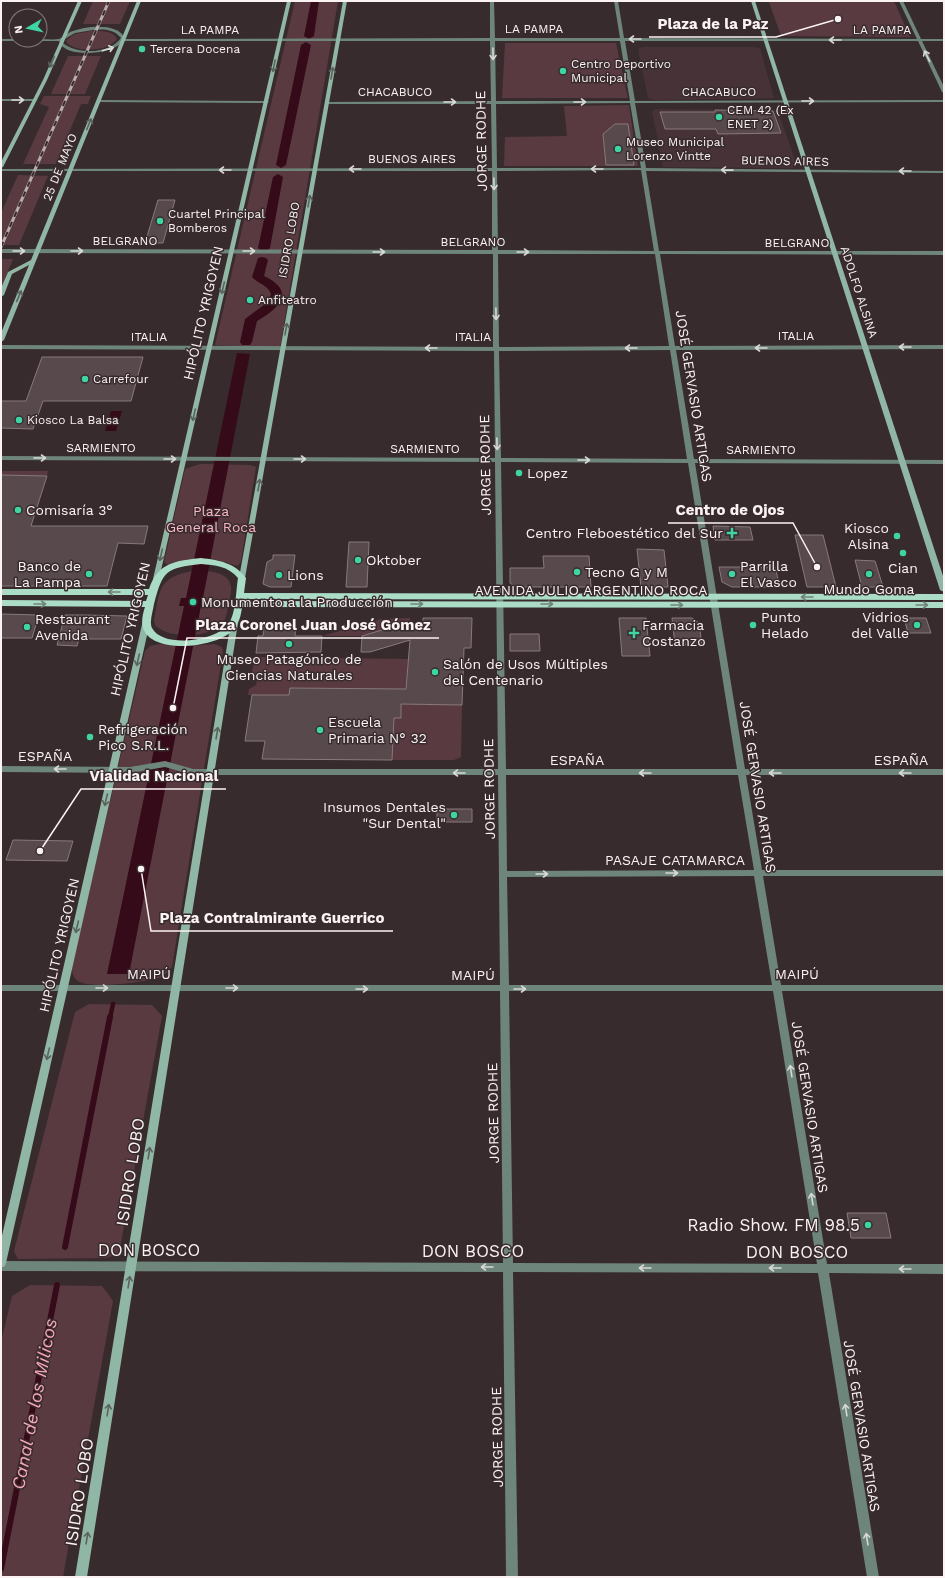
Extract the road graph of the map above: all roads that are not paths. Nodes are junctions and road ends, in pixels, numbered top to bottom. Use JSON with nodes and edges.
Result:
{"nodes":[{"id":1,"x":80,"y":1,"type":"edge"},
{"id":2,"x":139,"y":1,"type":"edge"},
{"id":3,"x":289,"y":1,"type":"edge"},
{"id":4,"x":345,"y":1,"type":"edge"},
{"id":5,"x":492,"y":1,"type":"edge"},
{"id":6,"x":616,"y":1,"type":"edge"},
{"id":7,"x":753,"y":1,"type":"edge"},
{"id":8,"x":900,"y":1,"type":"edge"},
{"id":9,"x":338,"y":39,"type":"junction"},
{"id":10,"x":492,"y":39,"type":"junction"},
{"id":11,"x":623,"y":39,"type":"junction"},
{"id":12,"x":766,"y":39,"type":"junction"},
{"id":13,"x":48,"y":40,"type":"edge"},
{"id":14,"x":61,"y":40,"type":"junction"},
{"id":15,"x":123,"y":40,"type":"junction"},
{"id":16,"x":279,"y":40,"type":"junction"},
{"id":17,"x":919,"y":40,"type":"junction"},
{"id":18,"x":944,"y":40,"type":"edge"},
{"id":19,"x":944,"y":92,"type":"edge"},
{"id":20,"x":1,"y":100,"type":"edge"},
{"id":21,"x":35,"y":100,"type":"junction"},
{"id":22,"x":99,"y":101,"type":"junction"},
{"id":23,"x":786,"y":101,"type":"junction"},
{"id":24,"x":944,"y":101,"type":"edge"},
{"id":25,"x":267,"y":102,"type":"junction"},
{"id":26,"x":493,"y":102,"type":"junction"},
{"id":27,"x":633,"y":102,"type":"junction"},
{"id":28,"x":327,"y":103,"type":"junction"},
{"id":29,"x":1,"y":168,"type":"edge"},
{"id":30,"x":315,"y":169,"type":"junction"},
{"id":31,"x":494,"y":169,"type":"junction"},
{"id":32,"x":644,"y":169,"type":"junction"},
{"id":33,"x":71,"y":170,"type":"junction"},
{"id":34,"x":251,"y":170,"type":"junction"},
{"id":35,"x":808,"y":171,"type":"junction"},
{"id":36,"x":944,"y":172,"type":"edge"},
{"id":37,"x":1,"y":251,"type":"edge"},
{"id":38,"x":38,"y":251,"type":"junction"},
{"id":39,"x":232,"y":251,"type":"junction"},
{"id":40,"x":300,"y":251,"type":"junction"},
{"id":41,"x":495,"y":252,"type":"junction"},
{"id":42,"x":657,"y":252,"type":"junction"},
{"id":43,"x":835,"y":253,"type":"junction"},
{"id":44,"x":944,"y":253,"type":"edge"},
{"id":45,"x":34,"y":261,"type":"junction"},
{"id":46,"x":1,"y":295,"type":"edge"},
{"id":47,"x":3,"y":329,"type":"edge"},
{"id":48,"x":1,"y":340,"type":"edge"},
{"id":49,"x":1,"y":347,"type":"edge"},
{"id":50,"x":283,"y":347,"type":"junction"},
{"id":51,"x":865,"y":347,"type":"junction"},
{"id":52,"x":209,"y":348,"type":"junction"},
{"id":53,"x":673,"y":348,"type":"junction"},
{"id":54,"x":944,"y":348,"type":"edge"},
{"id":55,"x":496,"y":349,"type":"junction"},
{"id":56,"x":1,"y":458,"type":"edge"},
{"id":57,"x":184,"y":459,"type":"junction"},
{"id":58,"x":263,"y":459,"type":"junction"},
{"id":59,"x":498,"y":460,"type":"junction"},
{"id":60,"x":691,"y":461,"type":"junction"},
{"id":61,"x":902,"y":462,"type":"junction"},
{"id":62,"x":944,"y":462,"type":"edge"},
{"id":63,"x":242,"y":578,"type":"junction"},
{"id":64,"x":156,"y":579,"type":"junction"},
{"id":65,"x":944,"y":590,"type":"edge"},
{"id":66,"x":1,"y":592,"type":"edge"},
{"id":67,"x":153,"y":592,"type":"junction"},
{"id":68,"x":944,"y":597,"type":"edge"},
{"id":69,"x":238,"y":600,"type":"junction"},
{"id":70,"x":500,"y":600,"type":"junction"},
{"id":71,"x":714,"y":601,"type":"junction"},
{"id":72,"x":1,"y":604,"type":"edge"},
{"id":73,"x":150,"y":604,"type":"junction"},
{"id":74,"x":944,"y":605,"type":"edge"},
{"id":75,"x":146,"y":622,"type":"junction"},
{"id":76,"x":234,"y":623,"type":"junction"},
{"id":77,"x":1,"y":769,"type":"edge"},
{"id":78,"x":112,"y":770,"type":"junction"},
{"id":79,"x":211,"y":772,"type":"junction"},
{"id":80,"x":944,"y":772,"type":"edge"},
{"id":81,"x":502,"y":773,"type":"junction"},
{"id":82,"x":742,"y":773,"type":"junction"},
{"id":83,"x":758,"y":873,"type":"junction"},
{"id":84,"x":944,"y":873,"type":"edge"},
{"id":85,"x":503,"y":874,"type":"junction"},
{"id":86,"x":1,"y":988,"type":"edge"},
{"id":87,"x":63,"y":988,"type":"junction"},
{"id":88,"x":176,"y":988,"type":"junction"},
{"id":89,"x":777,"y":988,"type":"junction"},
{"id":90,"x":944,"y":988,"type":"edge"},
{"id":91,"x":504,"y":989,"type":"junction"},
{"id":92,"x":1,"y":1264,"type":"edge"},
{"id":93,"x":131,"y":1266,"type":"junction"},
{"id":94,"x":508,"y":1268,"type":"junction"},
{"id":95,"x":823,"y":1268,"type":"junction"},
{"id":96,"x":944,"y":1269,"type":"edge"},
{"id":97,"x":81,"y":1577,"type":"edge"},
{"id":98,"x":512,"y":1577,"type":"edge"},
{"id":99,"x":873,"y":1577,"type":"edge"}],
"edges":[{"from":1,"to":14,"type":"street"},
{"from":2,"to":15,"type":"street","name":"25 DE MAYO"},
{"from":3,"to":16,"type":"street","name":"HIPÓLITO YRIGOYEN"},
{"from":4,"to":9,"type":"street","name":"ISIDRO LOBO"},
{"from":5,"to":10,"type":"street","name":"JORGE RODHE"},
{"from":6,"to":11,"type":"street","name":"JOSÉ GERVASIO ARTIGAS"},
{"from":7,"to":12,"type":"street","name":"ADOLFO ALSINA"},
{"from":8,"to":17,"type":"street"},
{"from":9,"to":10,"type":"street","name":"LA PAMPA"},
{"from":9,"to":16,"type":"street","name":"LA PAMPA"},
{"from":28,"to":9,"type":"street","name":"ISIDRO LOBO","one_way":true},
{"from":10,"to":11,"type":"street","name":"LA PAMPA"},
{"from":10,"to":26,"type":"street","name":"JORGE RODHE","one_way":true},
{"from":12,"to":11,"type":"street","name":"LA PAMPA","one_way":true},
{"from":11,"to":27,"type":"street","name":"JOSÉ GERVASIO ARTIGAS"},
{"from":17,"to":12,"type":"street","name":"LA PAMPA","one_way":true},
{"from":12,"to":23,"type":"street","name":"ADOLFO ALSINA"},
{"from":13,"to":14,"type":"street"},
{"from":14,"to":15,"type":"street"},
{"from":14,"to":15,"type":"street","name":"LA PAMPA","one_way":true},
{"from":14,"to":21,"type":"street","one_way":true},
{"from":15,"to":16,"type":"street","name":"LA PAMPA"},
{"from":15,"to":22,"type":"street","name":"25 DE MAYO"},
{"from":16,"to":25,"type":"street","name":"HIPÓLITO YRIGOYEN","one_way":true},
{"from":17,"to":18,"type":"street","name":"LA PAMPA"},
{"from":19,"to":17,"type":"street","one_way":true},
{"from":20,"to":21,"type":"street","one_way":true},
{"from":21,"to":29,"type":"street"},
{"from":22,"to":25,"type":"street"},
{"from":33,"to":22,"type":"street","name":"25 DE MAYO","one_way":true},
{"from":23,"to":24,"type":"street","name":"CHACABUCO","one_way":true},
{"from":23,"to":27,"type":"street","name":"CHACABUCO"},
{"from":23,"to":35,"type":"street","name":"ADOLFO ALSINA"},
{"from":25,"to":34,"type":"street","name":"HIPÓLITO YRIGOYEN"},
{"from":26,"to":27,"type":"street","name":"CHACABUCO","one_way":true},
{"from":28,"to":26,"type":"street","name":"CHACABUCO","one_way":true},
{"from":26,"to":31,"type":"street","name":"JORGE RODHE"},
{"from":27,"to":32,"type":"street","name":"JOSÉ GERVASIO ARTIGAS"},
{"from":28,"to":30,"type":"street","name":"ISIDRO LOBO"},
{"from":29,"to":33,"type":"street","name":"BUENOS AIRES"},
{"from":31,"to":30,"type":"street","name":"BUENOS AIRES","one_way":true},
{"from":30,"to":34,"type":"street","name":"BUENOS AIRES"},
{"from":40,"to":30,"type":"street","name":"ISIDRO LOBO","one_way":true},
{"from":32,"to":31,"type":"street","name":"BUENOS AIRES","one_way":true},
{"from":31,"to":41,"type":"street","name":"JORGE RODHE","one_way":true},
{"from":35,"to":32,"type":"street","name":"BUENOS AIRES","one_way":true},
{"from":32,"to":42,"type":"street","name":"JOSÉ GERVASIO ARTIGAS"},
{"from":34,"to":33,"type":"street","name":"BUENOS AIRES","one_way":true},
{"from":33,"to":38,"type":"street","name":"25 DE MAYO"},
{"from":34,"to":39,"type":"street","name":"HIPÓLITO YRIGOYEN"},
{"from":36,"to":35,"type":"street","name":"BUENOS AIRES","one_way":true},
{"from":35,"to":43,"type":"street","name":"ADOLFO ALSINA"},
{"from":37,"to":38,"type":"street","name":"BELGRANO","one_way":true},
{"from":38,"to":39,"type":"street","name":"BELGRANO","one_way":true},
{"from":38,"to":45,"type":"street","name":"25 DE MAYO"},
{"from":39,"to":40,"type":"street","name":"BELGRANO","one_way":true},
{"from":39,"to":52,"type":"street","name":"HIPÓLITO YRIGOYEN","one_way":true},
{"from":40,"to":41,"type":"street","name":"BELGRANO","one_way":true},
{"from":50,"to":40,"type":"street","name":"ISIDRO LOBO","one_way":true},
{"from":41,"to":42,"type":"street","name":"BELGRANO","one_way":true},
{"from":41,"to":55,"type":"street","name":"JORGE RODHE","one_way":true},
{"from":42,"to":43,"type":"street","name":"BELGRANO"},
{"from":42,"to":53,"type":"street","name":"JOSÉ GERVASIO ARTIGAS"},
{"from":43,"to":44,"type":"street","name":"BELGRANO"},
{"from":43,"to":51,"type":"street","name":"ADOLFO ALSINA"},
{"from":45,"to":46,"type":"street"},
{"from":47,"to":45,"type":"street","name":"25 DE MAYO","one_way":true},
{"from":47,"to":48,"type":"street","name":"25 DE MAYO"},
{"from":49,"to":52,"type":"street","name":"ITALIA"},
{"from":50,"to":52,"type":"street","name":"ITALIA"},
{"from":55,"to":50,"type":"street","name":"ITALIA","one_way":true},
{"from":50,"to":58,"type":"street","name":"ISIDRO LOBO"},
{"from":51,"to":53,"type":"street","name":"ITALIA","one_way":true},
{"from":54,"to":51,"type":"street","name":"ITALIA","one_way":true},
{"from":51,"to":61,"type":"street","name":"ADOLFO ALSINA"},
{"from":52,"to":57,"type":"street","name":"HIPÓLITO YRIGOYEN","one_way":true},
{"from":53,"to":55,"type":"street","name":"ITALIA","one_way":true},
{"from":53,"to":60,"type":"street","name":"JOSÉ GERVASIO ARTIGAS"},
{"from":55,"to":59,"type":"street","name":"JORGE RODHE","one_way":true},
{"from":56,"to":57,"type":"street","name":"SARMIENTO","one_way":true},
{"from":57,"to":58,"type":"street","name":"SARMIENTO"},
{"from":57,"to":64,"type":"street","name":"HIPÓLITO YRIGOYEN","one_way":true},
{"from":58,"to":59,"type":"street","name":"SARMIENTO","one_way":true},
{"from":63,"to":58,"type":"street","name":"ISIDRO LOBO","one_way":true},
{"from":59,"to":60,"type":"street","name":"SARMIENTO","one_way":true},
{"from":59,"to":70,"type":"street","name":"JORGE RODHE"},
{"from":60,"to":61,"type":"street","name":"SARMIENTO"},
{"from":60,"to":71,"type":"street","name":"JOSÉ GERVASIO ARTIGAS"},
{"from":61,"to":62,"type":"street","name":"SARMIENTO"},
{"from":61,"to":65,"type":"street","name":"ADOLFO ALSINA"},
{"from":63,"to":64,"type":"main road"},
{"from":63,"to":69,"type":"main road"},
{"from":64,"to":67,"type":"main road","name":"HIPÓLITO YRIGOYEN"},
{"from":67,"to":66,"type":"main road","one_way":true},
{"from":67,"to":73,"type":"main road","name":"HIPÓLITO YRIGOYEN"},
{"from":68,"to":71,"type":"main road","name":"AVENIDA JULIO ARGENTINO ROCA","one_way":true},
{"from":69,"to":70,"type":"main road","name":"AVENIDA JULIO ARGENTINO ROCA"},
{"from":69,"to":76,"type":"main road"},
{"from":70,"to":71,"type":"main road","name":"AVENIDA JULIO ARGENTINO ROCA"},
{"from":70,"to":81,"type":"street","name":"JORGE RODHE"},
{"from":71,"to":74,"type":"main road","name":"AVENIDA JULIO ARGENTINO ROCA","one_way":true},
{"from":71,"to":82,"type":"street","name":"JOSÉ GERVASIO ARTIGAS"},
{"from":72,"to":73,"type":"main road","one_way":true},
{"from":73,"to":75,"type":"main road","name":"HIPÓLITO YRIGOYEN"},
{"from":75,"to":76,"type":"main road"},
{"from":75,"to":78,"type":"street","name":"HIPÓLITO YRIGOYEN","one_way":true},
{"from":79,"to":76,"type":"street","name":"ISIDRO LOBO","one_way":true},
{"from":78,"to":77,"type":"street","name":"ESPAÑA","one_way":true},
{"from":78,"to":79,"type":"street","name":"ESPAÑA"},
{"from":78,"to":87,"type":"street","name":"HIPÓLITO YRIGOYEN","one_way":true},
{"from":81,"to":79,"type":"street","name":"ESPAÑA","one_way":true},
{"from":79,"to":88,"type":"street","name":"ISIDRO LOBO"},
{"from":80,"to":82,"type":"street","name":"ESPAÑA","one_way":true},
{"from":82,"to":81,"type":"street","name":"ESPAÑA","one_way":true},
{"from":81,"to":85,"type":"street","name":"JORGE RODHE"},
{"from":82,"to":83,"type":"street","name":"JOSÉ GERVASIO ARTIGAS"},
{"from":83,"to":84,"type":"street","name":"PASAJE CATAMARCA"},
{"from":85,"to":83,"type":"street","name":"PASAJE CATAMARCA","one_way":true},
{"from":83,"to":89,"type":"street","name":"JOSÉ GERVASIO ARTIGAS"},
{"from":85,"to":91,"type":"street","name":"JORGE RODHE"},
{"from":86,"to":87,"type":"street","name":"MAIPÚ"},
{"from":87,"to":88,"type":"street","name":"MAIPÚ","one_way":true},
{"from":87,"to":92,"type":"street","name":"HIPÓLITO YRIGOYEN","one_way":true},
{"from":88,"to":91,"type":"street","name":"MAIPÚ","one_way":true},
{"from":93,"to":88,"type":"street","name":"ISIDRO LOBO","one_way":true},
{"from":89,"to":90,"type":"street","name":"MAIPÚ"},
{"from":91,"to":89,"type":"street","name":"MAIPÚ","one_way":true},
{"from":95,"to":89,"type":"street","name":"JOSÉ GERVASIO ARTIGAS","one_way":true},
{"from":91,"to":94,"type":"street","name":"JORGE RODHE"},
{"from":92,"to":93,"type":"street","name":"DON BOSCO"},
{"from":94,"to":93,"type":"street","name":"DON BOSCO","one_way":true},
{"from":97,"to":93,"type":"street","name":"ISIDRO LOBO","one_way":true},
{"from":95,"to":94,"type":"street","name":"DON BOSCO","one_way":true},
{"from":94,"to":98,"type":"street","name":"JORGE RODHE"},
{"from":96,"to":95,"type":"street","name":"DON BOSCO","one_way":true},
{"from":99,"to":95,"type":"street","name":"JOSÉ GERVASIO ARTIGAS","one_way":true}]}
